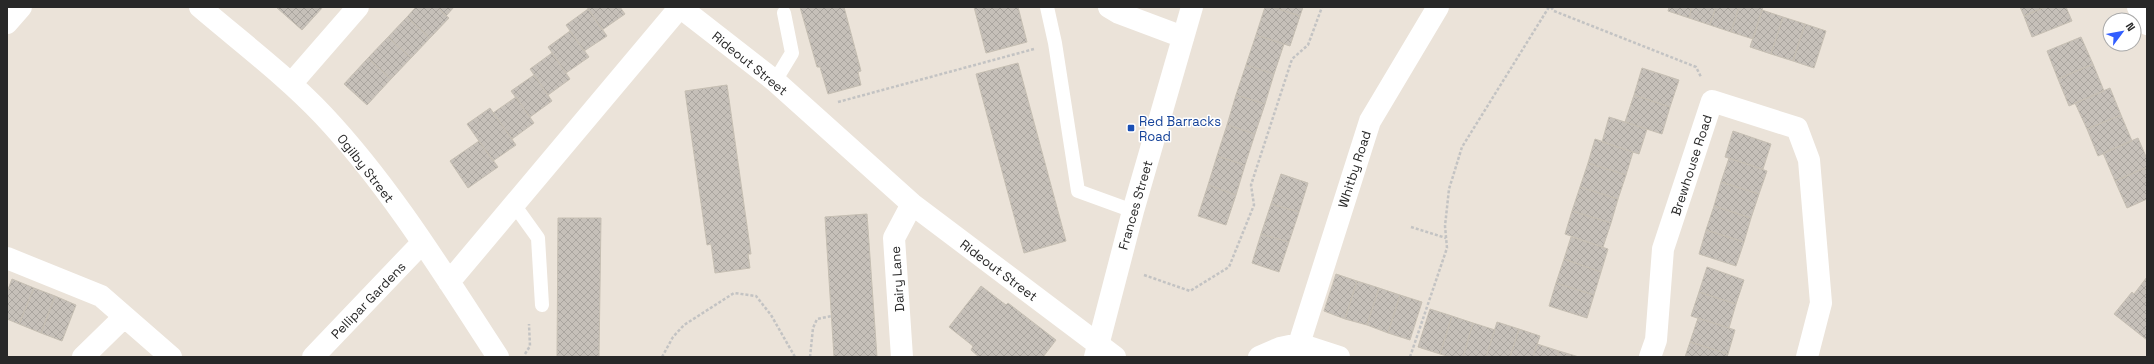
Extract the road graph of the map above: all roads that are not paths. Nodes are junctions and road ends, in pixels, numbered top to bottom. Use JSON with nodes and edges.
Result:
{"nodes":[{"id":1,"x":21,"y":7,"type":"edge"},
{"id":2,"x":200,"y":7,"type":"edge"},
{"id":3,"x":358,"y":7,"type":"edge"},
{"id":4,"x":1047,"y":7,"type":"edge"},
{"id":5,"x":1110,"y":7,"type":"edge"},
{"id":6,"x":1192,"y":7,"type":"edge"},
{"id":7,"x":1438,"y":7,"type":"edge"},
{"id":8,"x":2138,"y":7,"type":"edge"},
{"id":9,"x":784,"y":13,"type":"dead end"},
{"id":10,"x":7,"y":23,"type":"edge"},
{"id":11,"x":2147,"y":24,"type":"edge"},
{"id":12,"x":1183,"y":36,"type":"junction"},
{"id":13,"x":775,"y":81,"type":"junction"},
{"id":14,"x":291,"y":84,"type":"junction"},
{"id":15,"x":912,"y":204,"type":"junction"},
{"id":16,"x":515,"y":206,"type":"junction"},
{"id":17,"x":1133,"y":212,"type":"junction"},
{"id":18,"x":422,"y":242,"type":"junction"},
{"id":19,"x":7,"y":258,"type":"edge"},
{"id":20,"x":449,"y":282,"type":"junction"},
{"id":21,"x":542,"y":305,"type":"road end"},
{"id":22,"x":124,"y":317,"type":"junction"},
{"id":23,"x":1299,"y":344,"type":"junction"},
{"id":24,"x":1103,"y":353,"type":"edge"},
{"id":25,"x":83,"y":357,"type":"edge"},
{"id":26,"x":171,"y":357,"type":"edge"},
{"id":27,"x":313,"y":357,"type":"edge"},
{"id":28,"x":498,"y":357,"type":"edge"},
{"id":29,"x":902,"y":357,"type":"edge"},
{"id":30,"x":1259,"y":357,"type":"edge"},
{"id":31,"x":1339,"y":357,"type":"edge"},
{"id":32,"x":1650,"y":357,"type":"edge"},
{"id":33,"x":1807,"y":357,"type":"edge"}],
"edges":[{"from":1,"to":10,"type":"street"},
{"from":2,"to":14,"type":"street","name":"Ogilby Street"},
{"from":3,"to":14,"type":"street"},
{"from":4,"to":17,"type":"lane"},
{"from":5,"to":12,"type":"street"},
{"from":6,"to":12,"type":"street","name":"Frances Street"},
{"from":7,"to":23,"type":"street","name":"Whitby Road"},
{"from":8,"to":11,"type":"street"},
{"from":9,"to":13,"type":"lane"},
{"from":12,"to":17,"type":"street","name":"Frances Street"},
{"from":13,"to":15,"type":"street","name":"Rideout Street"},
{"from":13,"to":16,"type":"street","name":"Rideout Street"},
{"from":14,"to":18,"type":"street","name":"Ogilby Street"},
{"from":15,"to":24,"type":"street","name":"Rideout Street"},
{"from":15,"to":29,"type":"street","name":"Dairy Lane"},
{"from":16,"to":20,"type":"street","name":"Rideout Street"},
{"from":16,"to":21,"type":"lane"},
{"from":17,"to":24,"type":"street","name":"Frances Street"},
{"from":18,"to":20,"type":"street","name":"Ogilby Street"},
{"from":18,"to":27,"type":"street","name":"Pellipar Gardens"},
{"from":19,"to":22,"type":"street"},
{"from":20,"to":28,"type":"street","name":"Ogilby Street"},
{"from":22,"to":25,"type":"street"},
{"from":22,"to":26,"type":"street"},
{"from":23,"to":30,"type":"street"},
{"from":23,"to":31,"type":"street"},
{"from":32,"to":33,"type":"street","name":"Brewhouse Road"}]}
